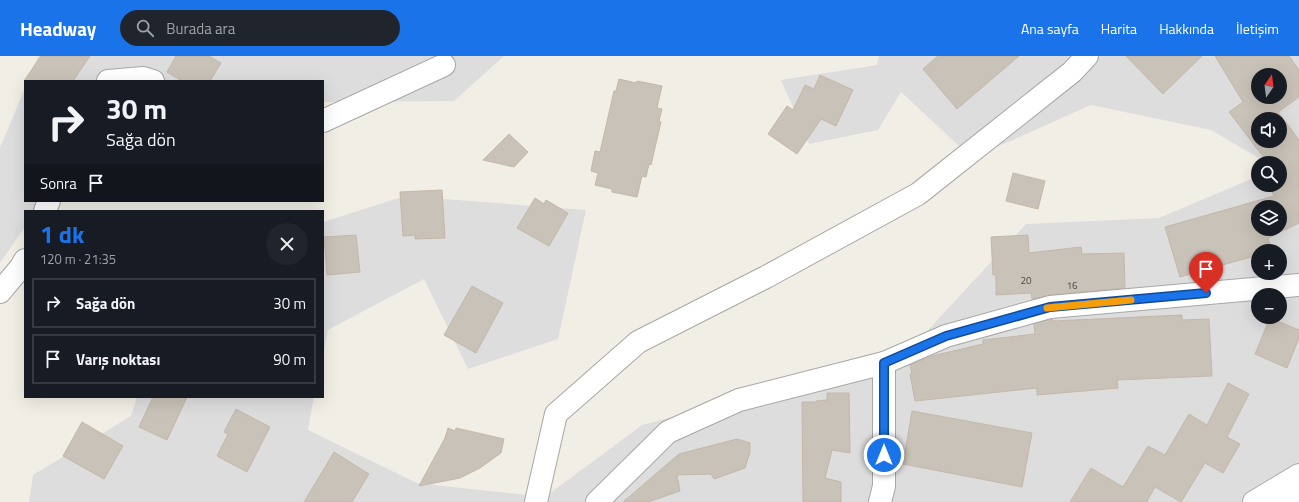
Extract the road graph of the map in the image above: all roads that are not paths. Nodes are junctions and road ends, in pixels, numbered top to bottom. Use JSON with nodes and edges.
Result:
{"nodes":[{"id":1,"x":1087,"y":56,"type":"edge"},
{"id":2,"x":444,"y":64,"type":"dead end"},
{"id":3,"x":120,"y":80,"type":"edge"},
{"id":4,"x":150,"y":80,"type":"edge"},
{"id":5,"x":324,"y":121,"type":"edge"},
{"id":6,"x":24,"y":262,"type":"edge"},
{"id":7,"x":1299,"y":285,"type":"edge"},
{"id":8,"x":0,"y":292,"type":"edge"},
{"id":9,"x":884,"y":363,"type":"junction"},
{"id":10,"x":1299,"y":475,"type":"edge"},
{"id":11,"x":1260,"y":498,"type":"edge"},
{"id":12,"x":1299,"y":499,"type":"edge"},
{"id":13,"x":536,"y":502,"type":"edge"},
{"id":14,"x":597,"y":502,"type":"edge"},
{"id":15,"x":880,"y":502,"type":"edge"}],
"edges":[{"from":1,"to":13,"type":"street"},
{"from":2,"to":5,"type":"street"},
{"from":3,"to":4,"type":"street"},
{"from":6,"to":8,"type":"street"},
{"from":7,"to":9,"type":"street"},
{"from":9,"to":14,"type":"street"},
{"from":9,"to":15,"type":"street"},
{"from":10,"to":11,"type":"street"},
{"from":11,"to":12,"type":"street"}]}
